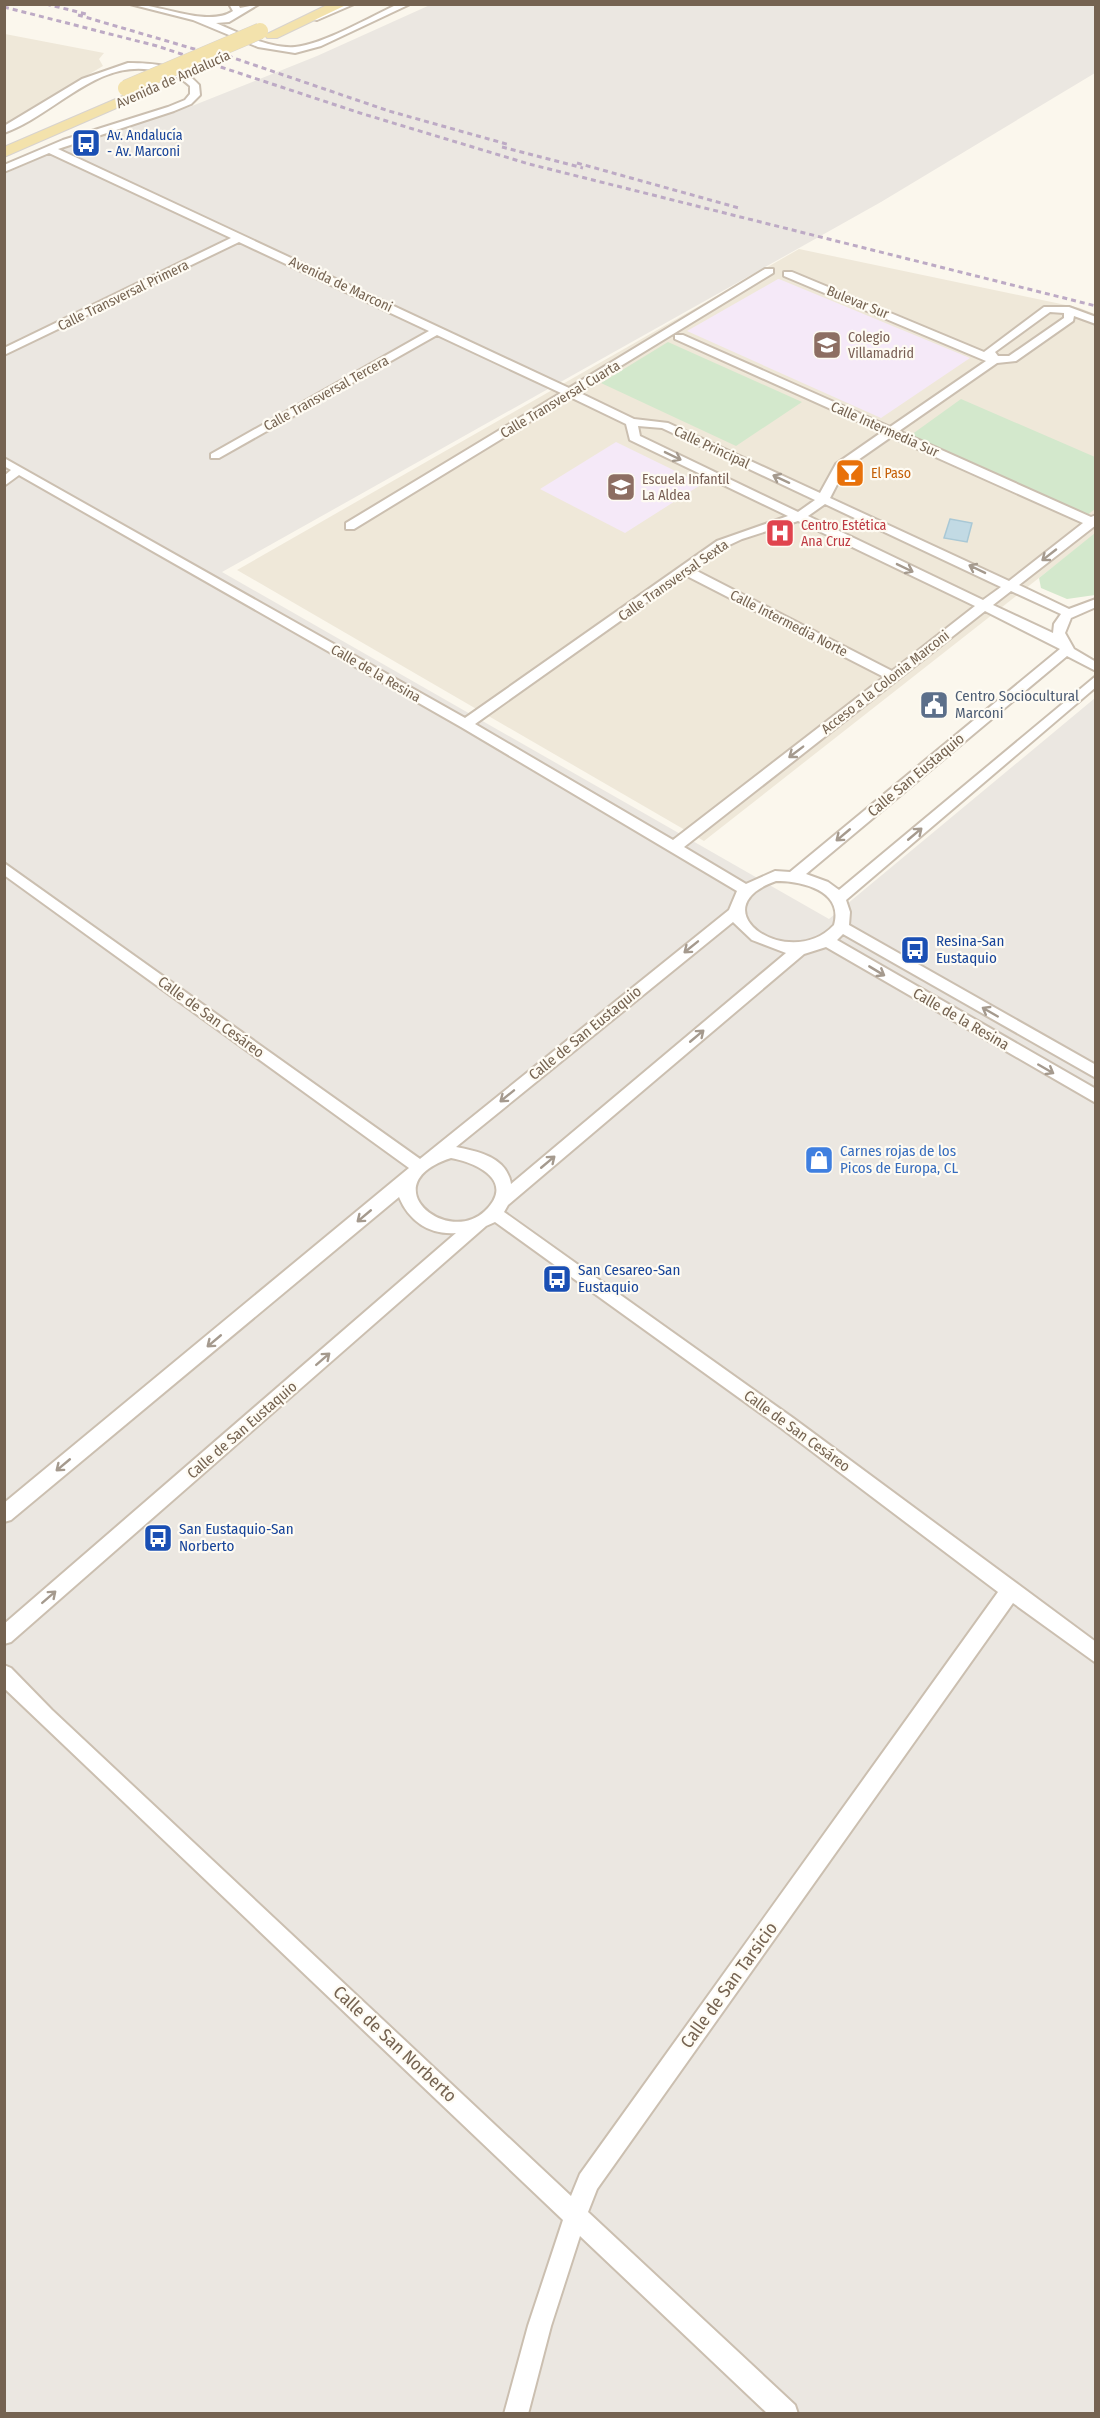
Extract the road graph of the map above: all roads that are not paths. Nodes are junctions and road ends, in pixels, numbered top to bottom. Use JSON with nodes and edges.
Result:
{"nodes":[{"id":1,"x":134,"y":4,"type":"edge"},
{"id":2,"x":255,"y":4,"type":"edge"},
{"id":3,"x":320,"y":4,"type":"edge"},
{"id":4,"x":341,"y":4,"type":"edge"},
{"id":5,"x":350,"y":4,"type":"edge"},
{"id":6,"x":406,"y":4,"type":"edge"},
{"id":7,"x":236,"y":8,"type":"edge"},
{"id":8,"x":195,"y":12,"type":"edge"},
{"id":9,"x":226,"y":20,"type":"junction"},
{"id":10,"x":266,"y":33,"type":"junction"},
{"id":11,"x":238,"y":35,"type":"junction"},
{"id":12,"x":133,"y":91,"type":"junction"},
{"id":13,"x":4,"y":130,"type":"edge"},
{"id":14,"x":4,"y":142,"type":"edge"},
{"id":15,"x":49,"y":149,"type":"junction"},
{"id":16,"x":4,"y":153,"type":"edge"},
{"id":17,"x":4,"y":169,"type":"edge"},
{"id":18,"x":241,"y":237,"type":"junction"},
{"id":19,"x":769,"y":271,"type":"dead end"},
{"id":20,"x":788,"y":274,"type":"dead end"},
{"id":21,"x":1069,"y":310,"type":"junction"},
{"id":22,"x":1095,"y":321,"type":"edge"},
{"id":23,"x":438,"y":330,"type":"junction"},
{"id":24,"x":679,"y":337,"type":"dead end"},
{"id":25,"x":4,"y":352,"type":"edge"},
{"id":26,"x":994,"y":360,"type":"junction"},
{"id":27,"x":569,"y":394,"type":"junction"},
{"id":28,"x":632,"y":422,"type":"junction"},
{"id":29,"x":889,"y":431,"type":"junction"},
{"id":30,"x":215,"y":456,"type":"dead end"},
{"id":31,"x":4,"y":461,"type":"edge"},
{"id":32,"x":18,"y":469,"type":"junction"},
{"id":33,"x":4,"y":483,"type":"edge"},
{"id":34,"x":806,"y":491,"type":"junction"},
{"id":35,"x":823,"y":500,"type":"junction"},
{"id":36,"x":779,"y":508,"type":"junction"},
{"id":37,"x":844,"y":509,"type":"junction"},
{"id":38,"x":799,"y":518,"type":"junction"},
{"id":39,"x":1093,"y":520,"type":"edge"},
{"id":40,"x":350,"y":526,"type":"dead end"},
{"id":41,"x":819,"y":527,"type":"junction"},
{"id":42,"x":685,"y":570,"type":"junction"},
{"id":43,"x":1009,"y":585,"type":"junction"},
{"id":44,"x":1095,"y":603,"type":"edge"},
{"id":45,"x":983,"y":605,"type":"junction"},
{"id":46,"x":1068,"y":613,"type":"junction"},
{"id":47,"x":1063,"y":646,"type":"junction"},
{"id":48,"x":1095,"y":667,"type":"edge"},
{"id":49,"x":893,"y":676,"type":"junction"},
{"id":50,"x":1095,"y":680,"type":"edge"},
{"id":51,"x":466,"y":724,"type":"junction"},
{"id":52,"x":675,"y":846,"type":"junction"},
{"id":53,"x":4,"y":868,"type":"edge"},
{"id":54,"x":794,"y":876,"type":"junction"},
{"id":55,"x":746,"y":890,"type":"junction"},
{"id":56,"x":838,"y":899,"type":"junction"},
{"id":57,"x":737,"y":910,"type":"junction"},
{"id":58,"x":841,"y":927,"type":"junction"},
{"id":59,"x":827,"y":941,"type":"junction"},
{"id":60,"x":800,"y":949,"type":"junction"},
{"id":61,"x":1095,"y":1072,"type":"edge"},
{"id":62,"x":1095,"y":1097,"type":"edge"},
{"id":63,"x":433,"y":1156,"type":"junction"},
{"id":64,"x":413,"y":1172,"type":"junction"},
{"id":65,"x":492,"y":1212,"type":"junction"},
{"id":66,"x":4,"y":1514,"type":"edge"},
{"id":67,"x":1010,"y":1591,"type":"junction"},
{"id":68,"x":4,"y":1636,"type":"edge"},
{"id":69,"x":1095,"y":1654,"type":"edge"},
{"id":70,"x":4,"y":1674,"type":"edge"},
{"id":71,"x":576,"y":2215,"type":"junction"},
{"id":72,"x":516,"y":2414,"type":"edge"},
{"id":73,"x":786,"y":2414,"type":"edge"}],
"edges":[{"from":1,"to":8,"type":"street"},
{"from":2,"to":7,"type":"street"},
{"from":3,"to":10,"type":"main road","name":"Avenida de Andalucía"},
{"from":4,"to":10,"type":"main road","name":"Avenida de Andalucía"},
{"from":5,"to":10,"type":"street"},
{"from":6,"to":11,"type":"street"},
{"from":7,"to":9,"type":"street"},
{"from":8,"to":9,"type":"street"},
{"from":8,"to":11,"type":"street"},
{"from":9,"to":11,"type":"street"},
{"from":10,"to":12,"type":"main road","name":"Avenida de Andalucía"},
{"from":12,"to":14,"type":"main road","name":"Avenida de Andalucía"},
{"from":12,"to":16,"type":"main road","name":"Avenida de Andalucía"},
{"from":13,"to":15,"type":"street"},
{"from":15,"to":17,"type":"street"},
{"from":15,"to":18,"type":"street","name":"Avenida de Marconi"},
{"from":18,"to":23,"type":"street","name":"Avenida de Marconi"},
{"from":18,"to":25,"type":"street","name":"Calle Transversal Primera"},
{"from":19,"to":27,"type":"street","name":"Calle Transversal Cuarta"},
{"from":20,"to":26,"type":"street","name":"Bulevar Sur"},
{"from":21,"to":22,"type":"street"},
{"from":21,"to":26,"type":"street","name":"Calle Transversal Sexta"},
{"from":21,"to":26,"type":"street","name":"Calle Transversal Sexta"},
{"from":23,"to":27,"type":"street","name":"Avenida de Marconi"},
{"from":23,"to":30,"type":"street","name":"Calle Transversal Tercera"},
{"from":24,"to":29,"type":"street","name":"Calle Intermedia Sur"},
{"from":26,"to":29,"type":"street","name":"Calle Transversal Sexta"},
{"from":27,"to":28,"type":"street","name":"Avenida de Marconi"},
{"from":27,"to":40,"type":"street","name":"Calle Transversal Cuarta"},
{"from":34,"to":28,"type":"street","name":"Calle Principal","one_way":true},
{"from":28,"to":36,"type":"street","name":"Calle Principal","one_way":true},
{"from":29,"to":35,"type":"street","name":"Calle Transversal Sexta"},
{"from":29,"to":39,"type":"street","name":"Calle Intermedia Sur"},
{"from":31,"to":32,"type":"street","name":"Calle de la Resina"},
{"from":32,"to":33,"type":"street"},
{"from":32,"to":51,"type":"street","name":"Calle de la Resina"},
{"from":34,"to":35,"type":"street","name":"Calle Principal"},
{"from":34,"to":36,"type":"street"},
{"from":35,"to":37,"type":"street","name":"Calle Principal"},
{"from":35,"to":38,"type":"street","name":"Calle Transversal Sexta"},
{"from":36,"to":38,"type":"street","name":"Calle Principal"},
{"from":37,"to":41,"type":"street"},
{"from":43,"to":37,"type":"street","name":"Calle Principal","one_way":true},
{"from":38,"to":41,"type":"street","name":"Calle Principal"},
{"from":38,"to":42,"type":"street","name":"Calle Transversal Sexta"},
{"from":39,"to":43,"type":"street","name":"Acceso a la Colonia Marconi","one_way":true},
{"from":41,"to":45,"type":"street","name":"Calle Principal","one_way":true},
{"from":42,"to":49,"type":"street","name":"Calle Intermedia Norte"},
{"from":42,"to":51,"type":"street","name":"Calle Transversal Sexta"},
{"from":43,"to":45,"type":"street","name":"Acceso a la Colonia Marconi"},
{"from":43,"to":46,"type":"street","name":"Calle Principal"},
{"from":44,"to":46,"type":"street"},
{"from":45,"to":47,"type":"street","name":"Calle Principal"},
{"from":45,"to":49,"type":"street","name":"Acceso a la Colonia Marconi"},
{"from":46,"to":47,"type":"street"},
{"from":47,"to":48,"type":"street","name":"Calle Principal"},
{"from":47,"to":54,"type":"street","name":"Calle San Eustaquio","one_way":true},
{"from":49,"to":52,"type":"street","name":"Acceso a la Colonia Marconi","one_way":true},
{"from":56,"to":50,"type":"street","one_way":true},
{"from":51,"to":52,"type":"street","name":"Calle de la Resina"},
{"from":52,"to":55,"type":"street","name":"Calle de la Resina"},
{"from":53,"to":64,"type":"street","name":"Calle de San Cesáreo"},
{"from":54,"to":55,"type":"street"},
{"from":54,"to":56,"type":"street"},
{"from":55,"to":57,"type":"street"},
{"from":56,"to":58,"type":"street"},
{"from":57,"to":60,"type":"street"},
{"from":57,"to":63,"type":"street","name":"Calle de San Eustaquio","one_way":true},
{"from":58,"to":59,"type":"street"},
{"from":61,"to":58,"type":"street","name":"Calle de la Resina","one_way":true},
{"from":59,"to":60,"type":"street"},
{"from":59,"to":62,"type":"street","name":"Calle de la Resina","one_way":true},
{"from":65,"to":60,"type":"street","name":"Calle de San Eustaquio","one_way":true},
{"from":63,"to":64,"type":"street"},
{"from":63,"to":65,"type":"street"},
{"from":64,"to":65,"type":"street"},
{"from":64,"to":66,"type":"street","one_way":true},
{"from":65,"to":67,"type":"street","name":"Calle de San Cesáreo"},
{"from":68,"to":65,"type":"street","name":"Calle de San Eustaquio","one_way":true},
{"from":67,"to":69,"type":"street","name":"Calle de San Cesáreo"},
{"from":67,"to":71,"type":"street","name":"Calle de San Tarsicio"},
{"from":70,"to":71,"type":"street","name":"Calle de San Norberto"},
{"from":71,"to":72,"type":"street","name":"Calle de San Tarsicio"},
{"from":71,"to":73,"type":"street","name":"Calle de San Norberto"}]}
